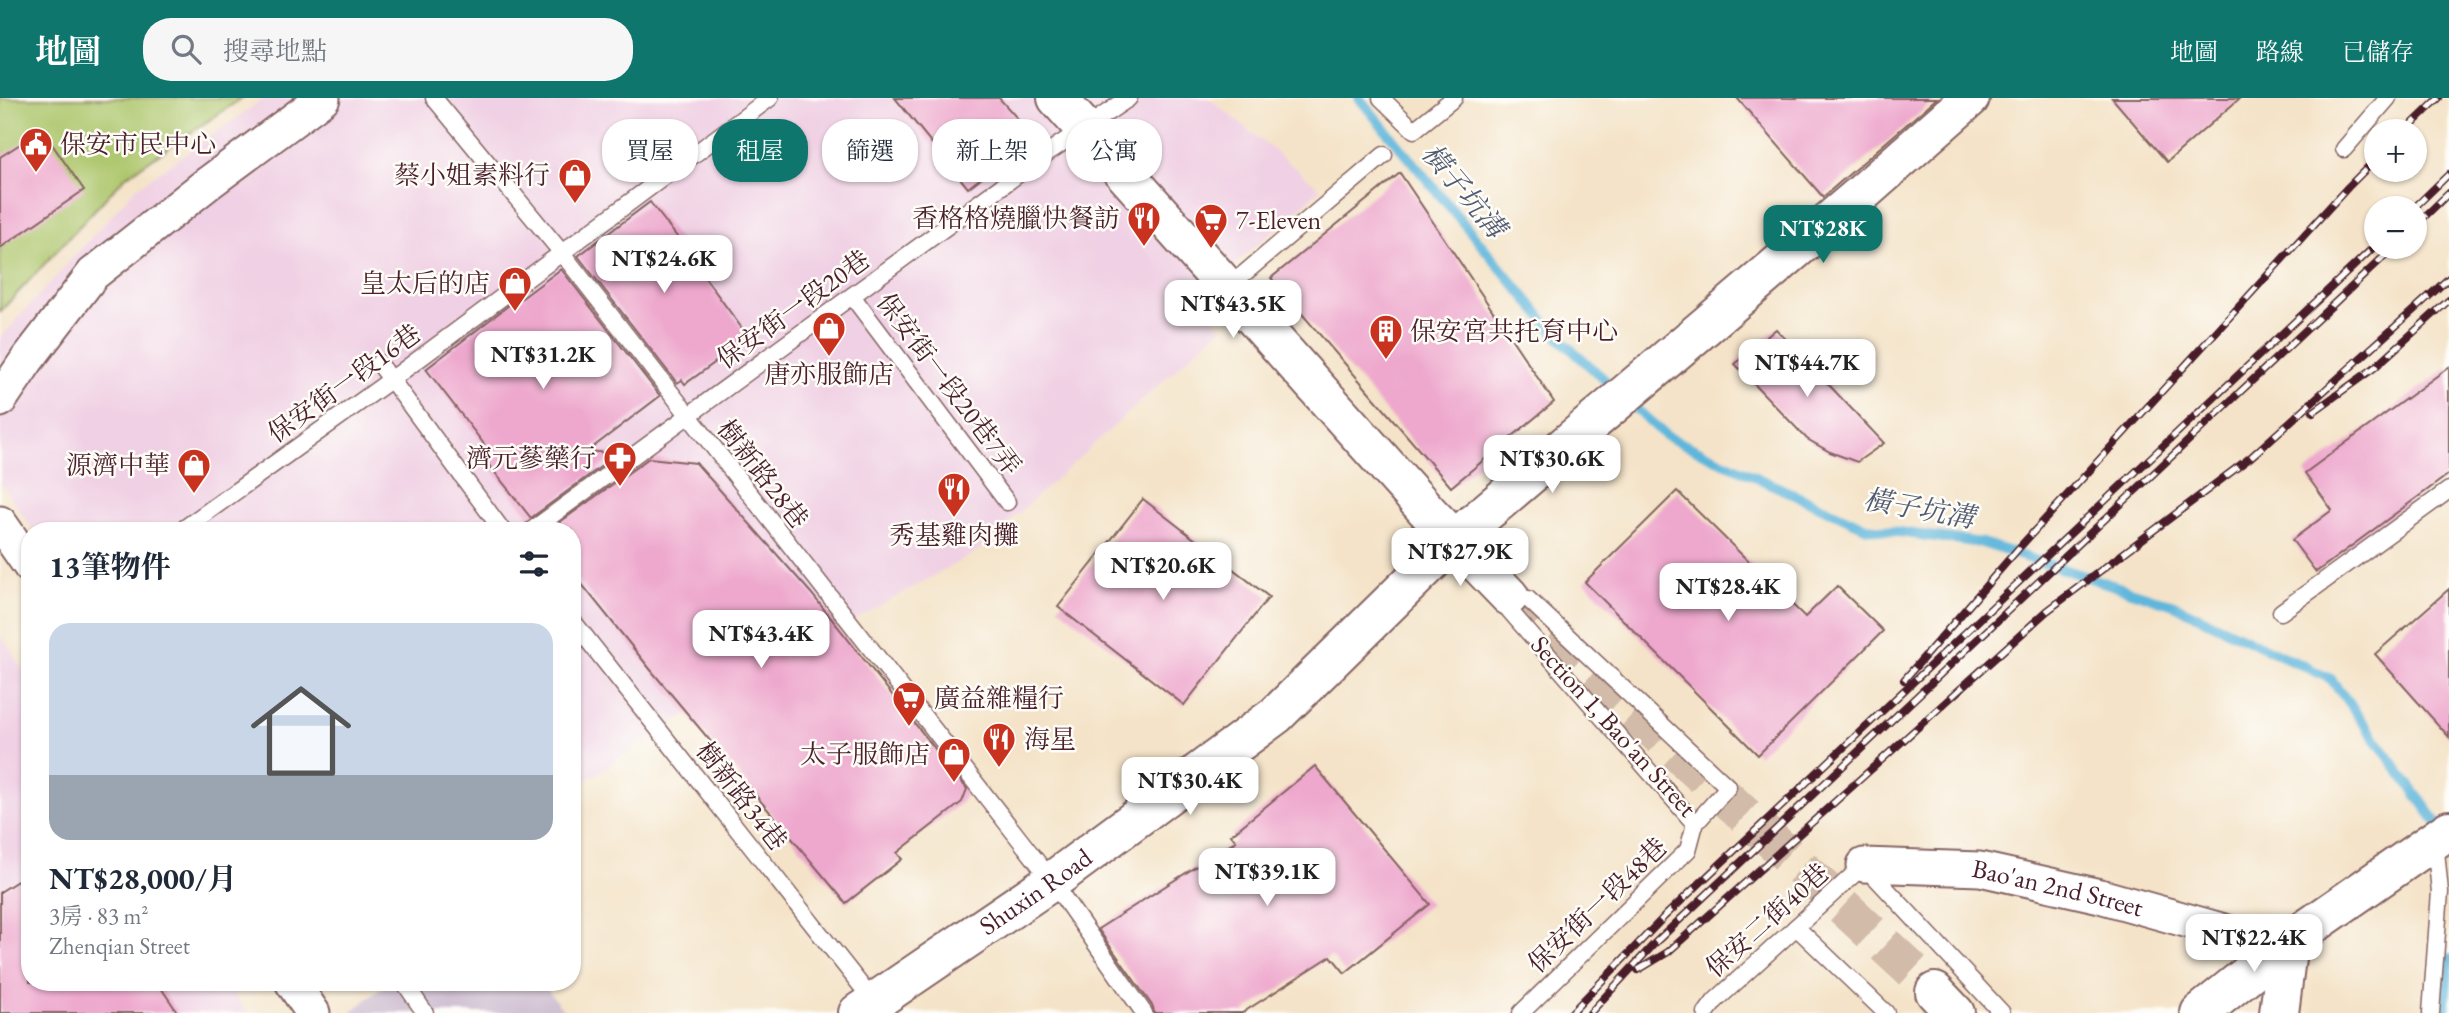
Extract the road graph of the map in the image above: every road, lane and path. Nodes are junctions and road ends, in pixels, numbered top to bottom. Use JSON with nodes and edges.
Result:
{"nodes":[{"id":1,"x":323,"y":98,"type":"edge"},
{"id":2,"x":434,"y":98,"type":"edge"},
{"id":3,"x":770,"y":98,"type":"edge"},
{"id":4,"x":1057,"y":98,"type":"edge"},
{"id":5,"x":1129,"y":98,"type":"edge"},
{"id":6,"x":1381,"y":98,"type":"edge"},
{"id":7,"x":1454,"y":98,"type":"edge"},
{"id":8,"x":1970,"y":98,"type":"edge"},
{"id":9,"x":2388,"y":98,"type":"edge"},
{"id":10,"x":1076,"y":119,"type":"edge"},
{"id":11,"x":1096,"y":119,"type":"edge"},
{"id":12,"x":1066,"y":139,"type":"edge"},
{"id":13,"x":2344,"y":149,"type":"dead end"},
{"id":14,"x":1384,"y":155,"type":"dead end"},
{"id":15,"x":1132,"y":182,"type":"edge"},
{"id":16,"x":562,"y":253,"type":"junction"},
{"id":17,"x":1227,"y":288,"type":"junction"},
{"id":18,"x":852,"y":296,"type":"junction"},
{"id":19,"x":379,"y":363,"type":"dead end"},
{"id":20,"x":392,"y":379,"type":"junction"},
{"id":21,"x":0,"y":400,"type":"edge"},
{"id":22,"x":687,"y":416,"type":"junction"},
{"id":23,"x":2449,"y":490,"type":"edge"},
{"id":24,"x":1007,"y":502,"type":"dead end"},
{"id":25,"x":193,"y":522,"type":"edge"},
{"id":26,"x":496,"y":522,"type":"edge"},
{"id":27,"x":543,"y":522,"type":"edge"},
{"id":28,"x":0,"y":523,"type":"edge"},
{"id":29,"x":1455,"y":539,"type":"junction"},
{"id":30,"x":21,"y":553,"type":"edge"},
{"id":31,"x":1509,"y":596,"type":"junction"},
{"id":32,"x":2281,"y":612,"type":"dead end"},
{"id":33,"x":581,"y":632,"type":"edge"},
{"id":34,"x":1695,"y":824,"type":"junction"},
{"id":35,"x":2442,"y":835,"type":"edge"},
{"id":36,"x":1864,"y":865,"type":"junction"},
{"id":37,"x":1052,"y":881,"type":"junction"},
{"id":38,"x":1796,"y":927,"type":"junction"},
{"id":39,"x":2288,"y":942,"type":"junction"},
{"id":40,"x":298,"y":991,"type":"edge"},
{"id":41,"x":410,"y":991,"type":"edge"},
{"id":42,"x":866,"y":1008,"type":"edge"},
{"id":43,"x":313,"y":1013,"type":"edge"},
{"id":44,"x":425,"y":1013,"type":"edge"},
{"id":45,"x":1144,"y":1013,"type":"edge"},
{"id":46,"x":1521,"y":1013,"type":"edge"},
{"id":47,"x":1706,"y":1013,"type":"edge"},
{"id":48,"x":1886,"y":1013,"type":"edge"},
{"id":49,"x":2002,"y":1013,"type":"edge"},
{"id":50,"x":2200,"y":1013,"type":"edge"},
{"id":51,"x":2279,"y":1013,"type":"edge"},
{"id":52,"x":2431,"y":1013,"type":"edge"}],
"edges":[{"from":1,"to":21,"type":"street"},
{"from":2,"to":16,"type":"lane","name":"樹新路28巷"},
{"from":3,"to":16,"type":"lane","name":"保安街一段16巷"},
{"from":4,"to":10,"type":"main road","name":"Section 1, Bao'an Street"},
{"from":5,"to":11,"type":"lane","name":"保安街一段20巷"},
{"from":6,"to":7,"type":"lane"},
{"from":8,"to":29,"type":"main road","name":"Shuxin Road"},
{"from":9,"to":13,"type":"lane"},
{"from":12,"to":18,"type":"lane","name":"保安街一段20巷"},
{"from":14,"to":17,"type":"lane"},
{"from":15,"to":17,"type":"main road","name":"Section 1, Bao'an Street"},
{"from":16,"to":20,"type":"lane","name":"保安街一段16巷"},
{"from":16,"to":22,"type":"lane","name":"樹新路28巷"},
{"from":17,"to":29,"type":"main road","name":"Section 1, Bao'an Street"},
{"from":18,"to":22,"type":"lane","name":"保安街一段20巷"},
{"from":18,"to":24,"type":"lane","name":"保安街一段20巷7弄"},
{"from":19,"to":20,"type":"lane"},
{"from":20,"to":25,"type":"lane","name":"保安街一段16巷"},
{"from":20,"to":26,"type":"lane"},
{"from":22,"to":27,"type":"lane","name":"保安街一段20巷"},
{"from":22,"to":37,"type":"lane","name":"樹新路28巷"},
{"from":23,"to":32,"type":"lane"},
{"from":28,"to":30,"type":"street"},
{"from":29,"to":31,"type":"main road","name":"Section 1, Bao'an Street"},
{"from":29,"to":37,"type":"main road","name":"Shuxin Road"},
{"from":31,"to":34,"type":"lane","name":"Section 1, Bao'an Street"},
{"from":31,"to":34,"type":"lane","name":"Section 1, Bao'an Street"},
{"from":33,"to":42,"type":"lane","name":"樹新路34巷"},
{"from":34,"to":46,"type":"lane","name":"保安街一段48巷"},
{"from":35,"to":39,"type":"main road"},
{"from":35,"to":52,"type":"lane"},
{"from":36,"to":38,"type":"lane","name":"保安二街40巷"},
{"from":36,"to":39,"type":"street","name":"Bao'an 2nd Street"},
{"from":36,"to":49,"type":"lane"},
{"from":37,"to":42,"type":"main road","name":"Shuxin Road"},
{"from":37,"to":45,"type":"lane","name":"樹新路28巷"},
{"from":38,"to":47,"type":"lane","name":"保安二街40巷"},
{"from":38,"to":48,"type":"lane"},
{"from":39,"to":50,"type":"main road"},
{"from":39,"to":51,"type":"main road"},
{"from":40,"to":43,"type":"street"},
{"from":41,"to":44,"type":"lane"}]}
